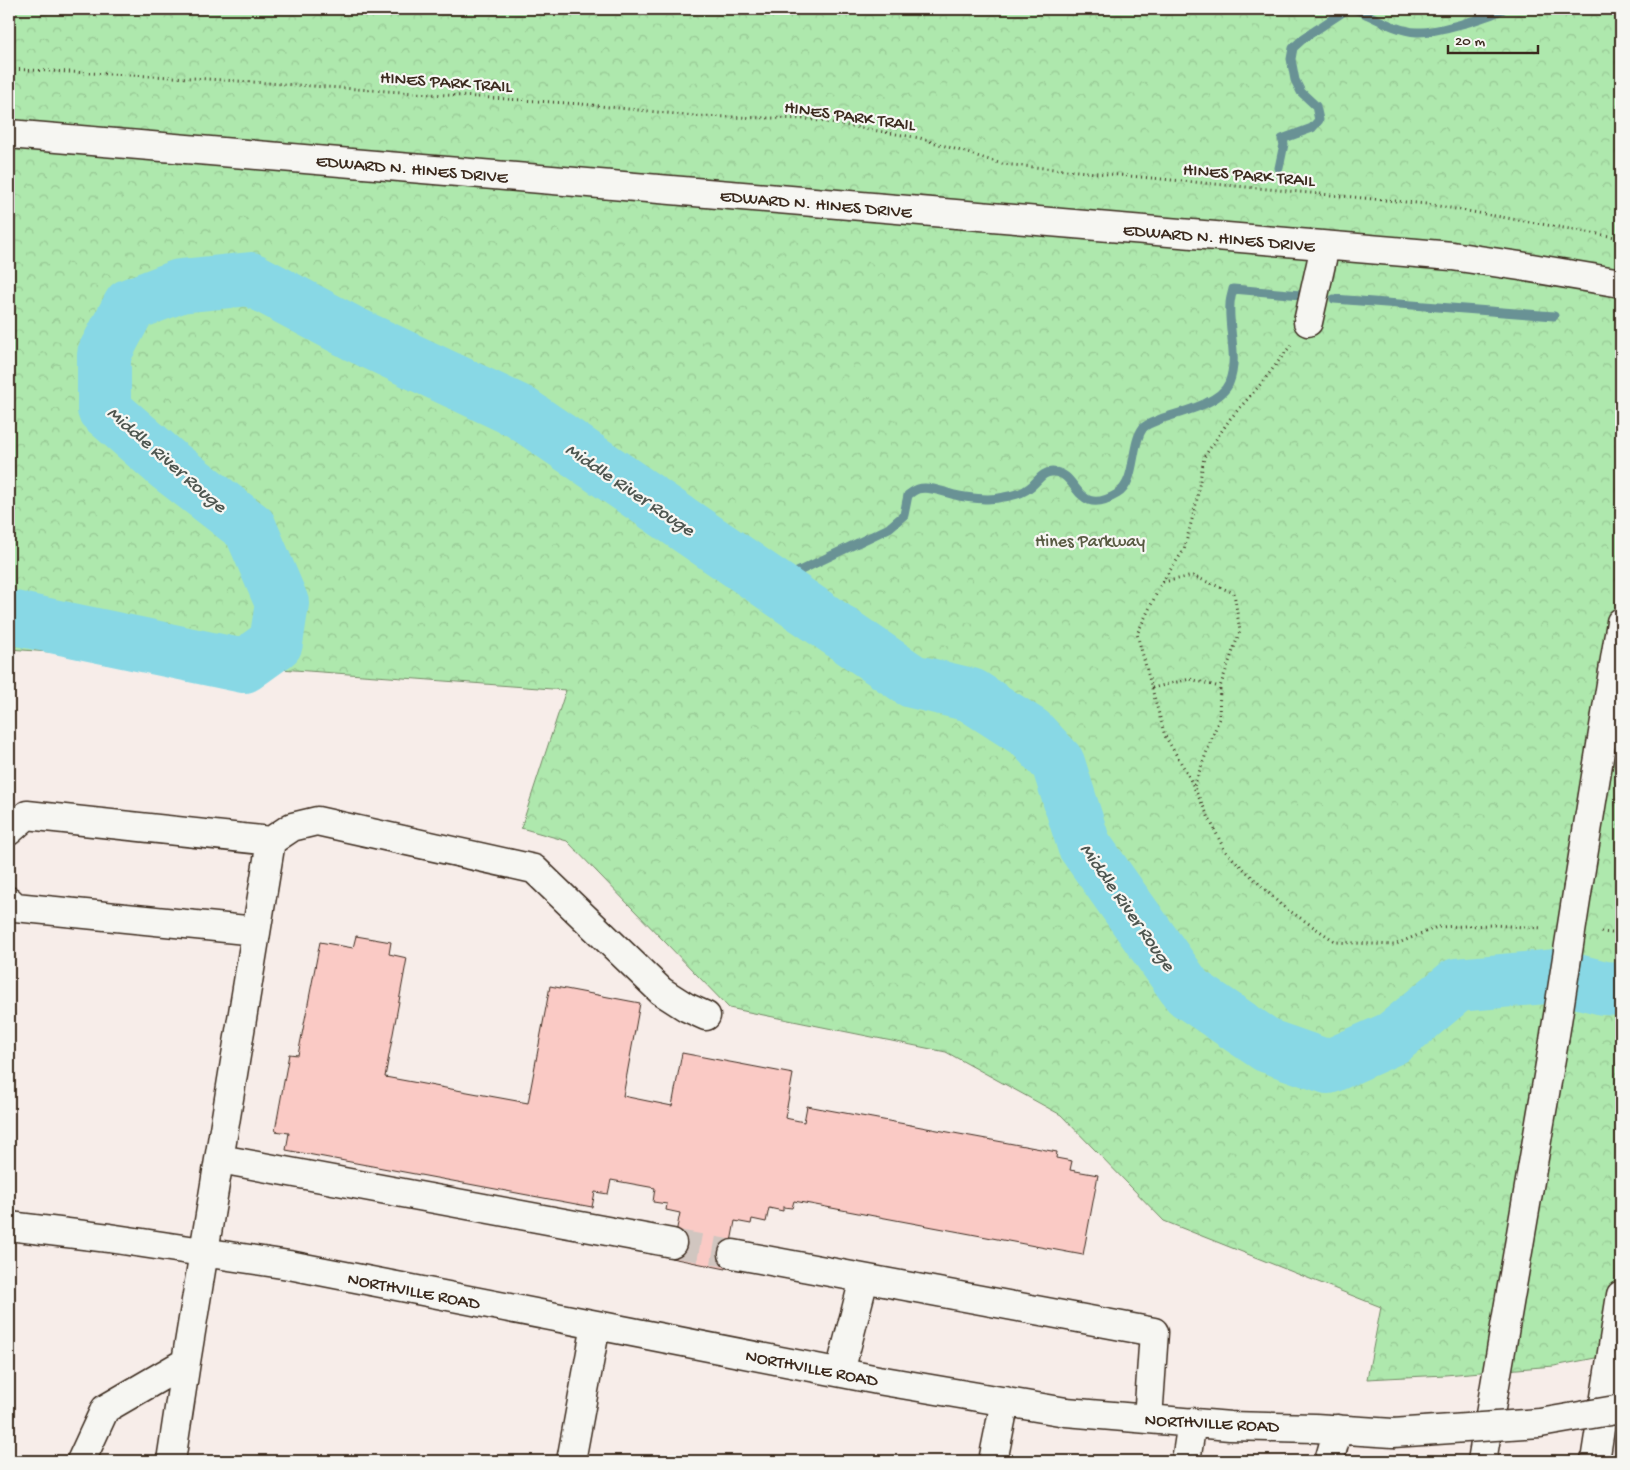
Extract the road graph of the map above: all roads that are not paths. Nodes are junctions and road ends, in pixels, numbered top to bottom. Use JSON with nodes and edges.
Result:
{"nodes":[{"id":1,"x":9,"y":134,"type":"edge"},
{"id":2,"x":1325,"y":246,"type":"junction"},
{"id":3,"x":1621,"y":283,"type":"edge"},
{"id":4,"x":1308,"y":322,"type":"road end"},
{"id":5,"x":1621,"y":622,"type":"edge"},
{"id":6,"x":9,"y":831,"type":"edge"},
{"id":7,"x":271,"y":841,"type":"junction"},
{"id":8,"x":9,"y":901,"type":"edge"},
{"id":9,"x":256,"y":931,"type":"junction"},
{"id":10,"x":706,"y":1016,"type":"dead end"},
{"id":11,"x":220,"y":1159,"type":"junction"},
{"id":12,"x":9,"y":1226,"type":"edge"},
{"id":13,"x":672,"y":1243,"type":"tunnel mouth"},
{"id":14,"x":205,"y":1252,"type":"junction"},
{"id":15,"x":733,"y":1254,"type":"tunnel mouth"},
{"id":16,"x":864,"y":1279,"type":"junction"},
{"id":17,"x":1621,"y":1295,"type":"edge"},
{"id":18,"x":596,"y":1325,"type":"junction"},
{"id":19,"x":186,"y":1362,"type":"junction"},
{"id":20,"x":840,"y":1372,"type":"junction"},
{"id":21,"x":1006,"y":1401,"type":"junction"},
{"id":22,"x":1621,"y":1409,"type":"edge"},
{"id":23,"x":1148,"y":1419,"type":"junction"},
{"id":24,"x":1192,"y":1422,"type":"junction"},
{"id":25,"x":1338,"y":1429,"type":"junction"},
{"id":26,"x":81,"y":1461,"type":"edge"},
{"id":27,"x":171,"y":1461,"type":"edge"},
{"id":28,"x":571,"y":1461,"type":"edge"},
{"id":29,"x":994,"y":1461,"type":"edge"},
{"id":30,"x":1186,"y":1461,"type":"edge"},
{"id":31,"x":1329,"y":1461,"type":"edge"},
{"id":32,"x":1482,"y":1461,"type":"edge"},
{"id":33,"x":1594,"y":1461,"type":"edge"}],
"edges":[{"from":1,"to":2,"type":"main road","name":"EDWARD N. HINES DRIVE"},
{"from":2,"to":3,"type":"main road","name":"EDWARD N. HINES DRIVE"},
{"from":2,"to":4,"type":"main road"},
{"from":5,"to":32,"type":"main road","bridge":true},
{"from":6,"to":7,"type":"main road"},
{"from":7,"to":9,"type":"main road"},
{"from":7,"to":10,"type":"main road"},
{"from":8,"to":9,"type":"main road"},
{"from":9,"to":11,"type":"main road"},
{"from":11,"to":13,"type":"main road"},
{"from":11,"to":14,"type":"main road"},
{"from":12,"to":14,"type":"main road","name":"NORTHVILLE ROAD"},
{"from":14,"to":18,"type":"main road","name":"NORTHVILLE ROAD"},
{"from":14,"to":19,"type":"main road"},
{"from":15,"to":16,"type":"main road"},
{"from":16,"to":20,"type":"main road"},
{"from":16,"to":23,"type":"main road"},
{"from":17,"to":33,"type":"main road"},
{"from":18,"to":20,"type":"main road","name":"NORTHVILLE ROAD"},
{"from":18,"to":28,"type":"main road"},
{"from":19,"to":26,"type":"main road"},
{"from":19,"to":27,"type":"main road"},
{"from":20,"to":21,"type":"main road","name":"NORTHVILLE ROAD"},
{"from":21,"to":23,"type":"main road","name":"NORTHVILLE ROAD"},
{"from":21,"to":29,"type":"main road"},
{"from":22,"to":25,"type":"main road","name":"NORTHVILLE ROAD","bridge":true},
{"from":23,"to":24,"type":"main road","name":"NORTHVILLE ROAD"},
{"from":24,"to":25,"type":"main road","name":"NORTHVILLE ROAD"},
{"from":24,"to":30,"type":"main road"},
{"from":25,"to":31,"type":"main road"}]}
